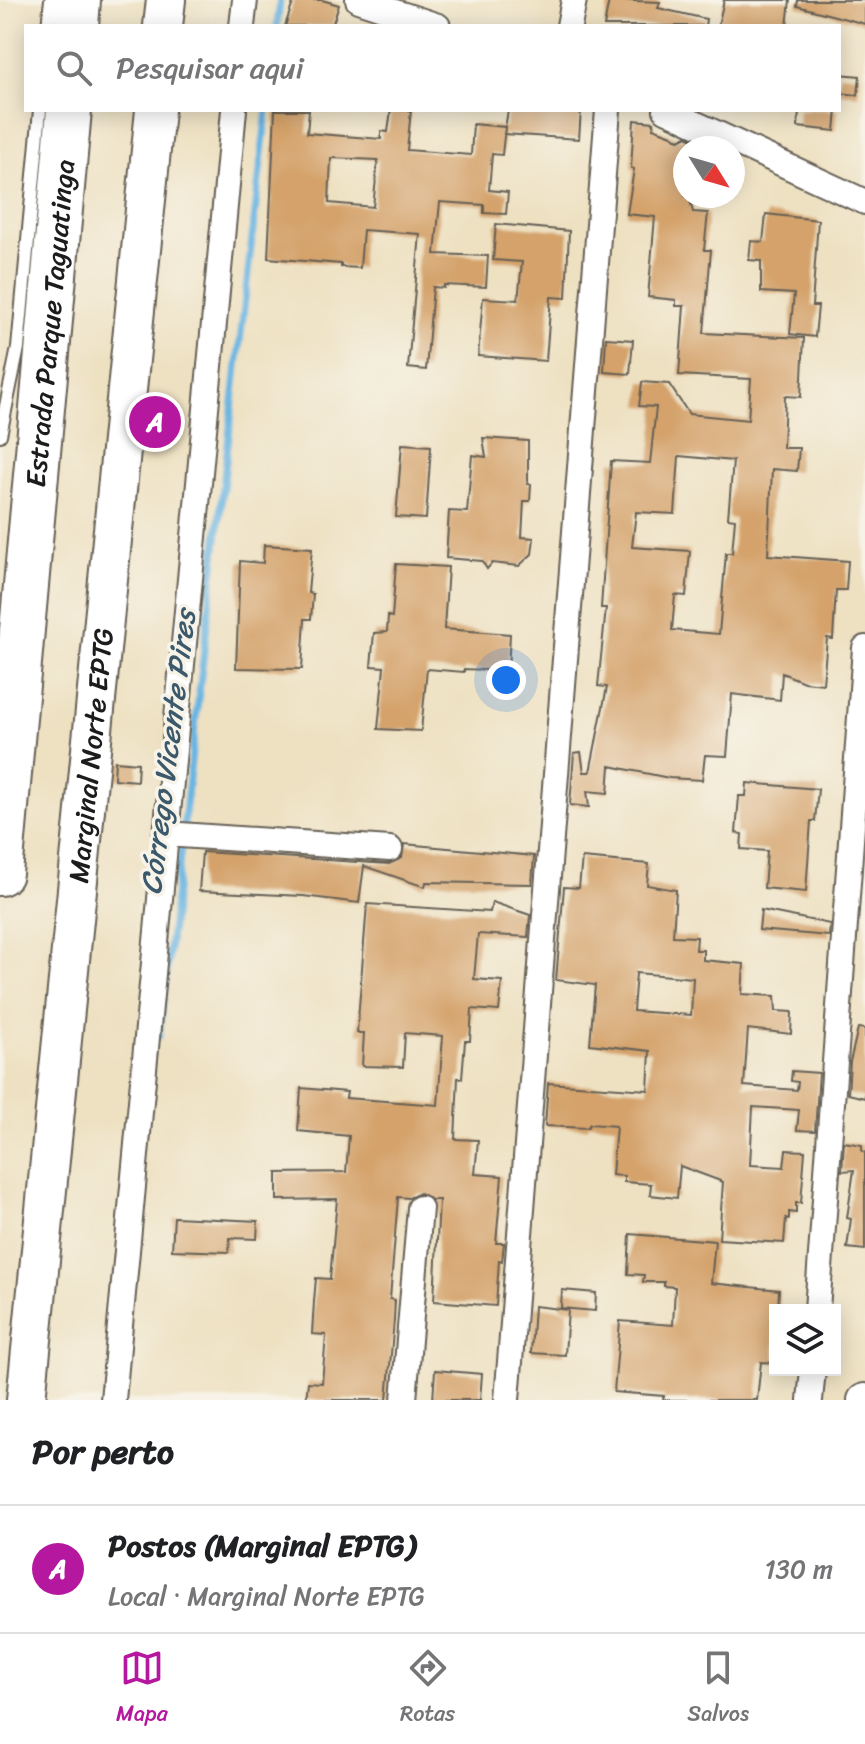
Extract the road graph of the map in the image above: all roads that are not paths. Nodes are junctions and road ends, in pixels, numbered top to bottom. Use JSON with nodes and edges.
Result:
{"nodes":[{"id":1,"x":51,"y":0,"type":"edge"},
{"id":2,"x":78,"y":0,"type":"edge"},
{"id":3,"x":166,"y":0,"type":"edge"},
{"id":4,"x":245,"y":0,"type":"edge"},
{"id":5,"x":358,"y":0,"type":"edge"},
{"id":6,"x":574,"y":0,"type":"edge"},
{"id":7,"x":48,"y":24,"type":"edge"},
{"id":8,"x":76,"y":24,"type":"edge"},
{"id":9,"x":163,"y":24,"type":"edge"},
{"id":10,"x":242,"y":24,"type":"edge"},
{"id":11,"x":432,"y":24,"type":"edge"},
{"id":12,"x":569,"y":24,"type":"edge"},
{"id":13,"x":40,"y":112,"type":"edge"},
{"id":14,"x":69,"y":112,"type":"edge"},
{"id":15,"x":155,"y":112,"type":"edge"},
{"id":16,"x":234,"y":112,"type":"edge"},
{"id":17,"x":608,"y":112,"type":"edge"},
{"id":18,"x":670,"y":112,"type":"edge"},
{"id":19,"x":865,"y":202,"type":"edge"},
{"id":20,"x":0,"y":435,"type":"edge"},
{"id":21,"x":865,"y":648,"type":"edge"},
{"id":22,"x":165,"y":834,"type":"junction"},
{"id":23,"x":390,"y":849,"type":"dead end"},
{"id":24,"x":0,"y":873,"type":"edge"},
{"id":25,"x":420,"y":1208,"type":"dead end"},
{"id":26,"x":817,"y":1304,"type":"edge"},
{"id":27,"x":812,"y":1376,"type":"edge"},
{"id":28,"x":26,"y":1400,"type":"edge"},
{"id":29,"x":113,"y":1400,"type":"edge"},
{"id":30,"x":404,"y":1400,"type":"edge"},
{"id":31,"x":507,"y":1400,"type":"edge"},
{"id":32,"x":810,"y":1400,"type":"edge"}],
"edges":[{"from":1,"to":7,"type":"lane"},
{"from":2,"to":8,"type":"highway"},
{"from":3,"to":9,"type":"main road"},
{"from":4,"to":10,"type":"street"},
{"from":5,"to":11,"type":"street"},
{"from":6,"to":12,"type":"street"},
{"from":13,"to":20,"type":"lane"},
{"from":14,"to":24,"type":"highway","name":"Estrada Parque Taguatinga"},
{"from":15,"to":28,"type":"main road","name":"Marginal Norte EPTG"},
{"from":16,"to":22,"type":"street"},
{"from":17,"to":31,"type":"street"},
{"from":18,"to":19,"type":"street"},
{"from":21,"to":26,"type":"street"},
{"from":22,"to":23,"type":"street"},
{"from":22,"to":29,"type":"street"},
{"from":25,"to":30,"type":"street"},
{"from":27,"to":32,"type":"street"}]}
